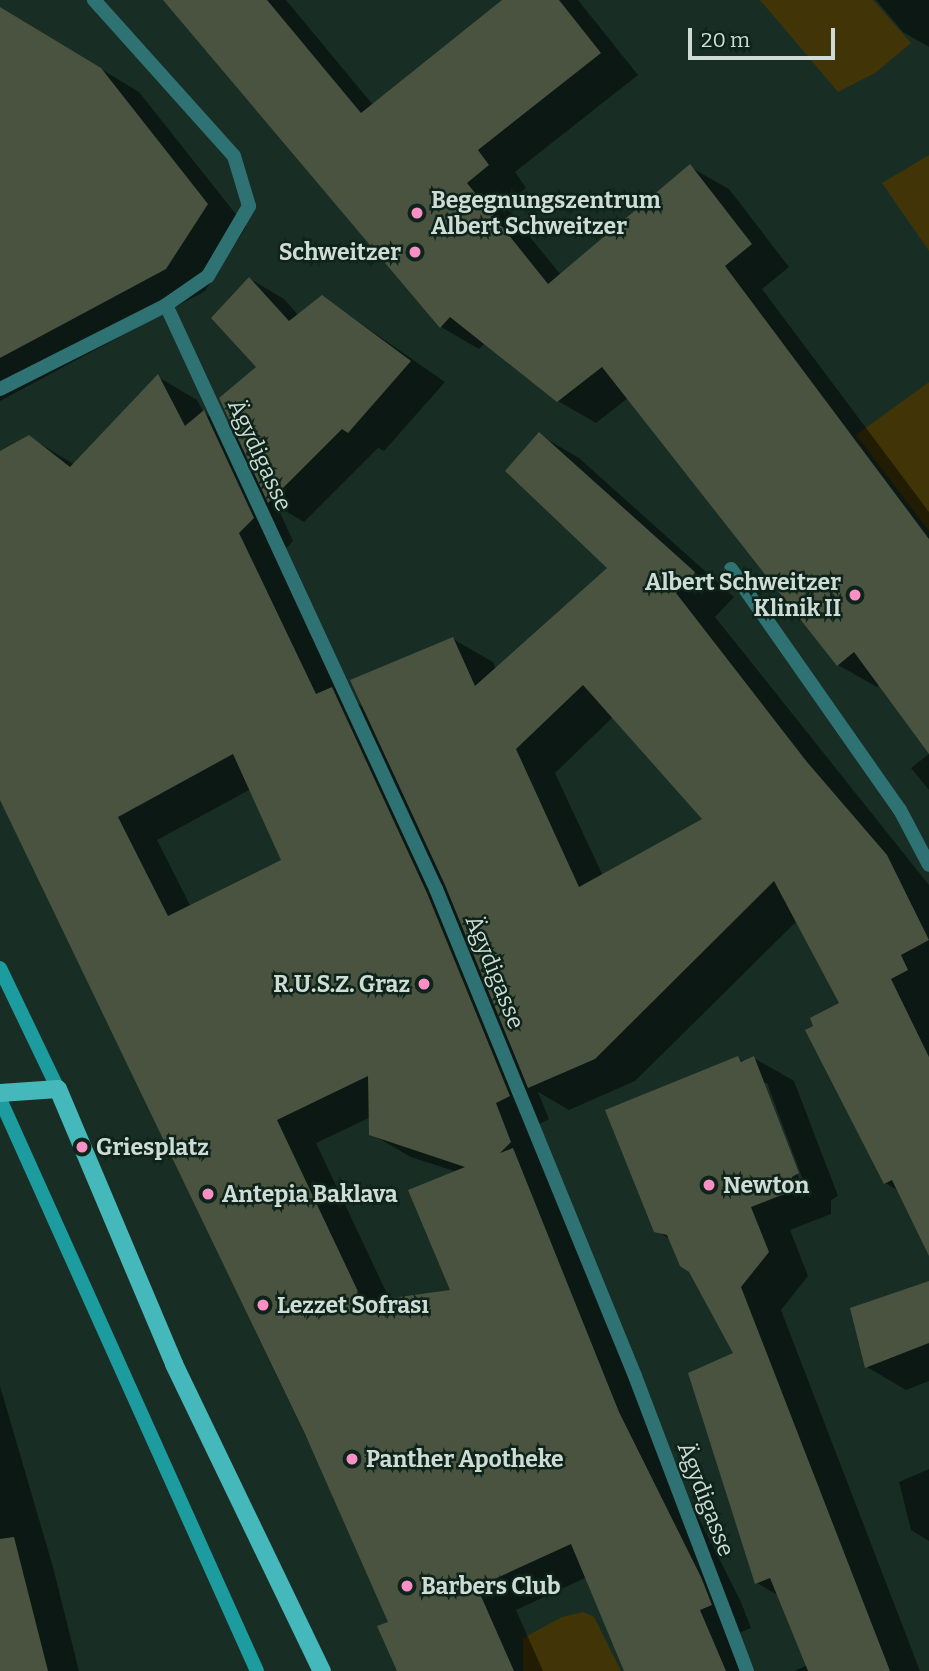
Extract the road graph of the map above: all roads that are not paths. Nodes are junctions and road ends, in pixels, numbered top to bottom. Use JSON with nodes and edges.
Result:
{"nodes":[{"id":1,"x":94,"y":0,"type":"edge"},
{"id":2,"x":166,"y":305,"type":"junction"},
{"id":3,"x":0,"y":388,"type":"edge"},
{"id":4,"x":731,"y":569,"type":"dead end"},
{"id":5,"x":929,"y":865,"type":"edge"},
{"id":6,"x":0,"y":968,"type":"edge"},
{"id":7,"x":58,"y":1089,"type":"junction"},
{"id":8,"x":0,"y":1093,"type":"edge"},
{"id":9,"x":0,"y":1099,"type":"edge"},
{"id":10,"x":257,"y":1671,"type":"edge"},
{"id":11,"x":322,"y":1671,"type":"edge"},
{"id":12,"x":747,"y":1671,"type":"edge"}],
"edges":[{"from":1,"to":2,"type":"street"},
{"from":2,"to":3,"type":"street"},
{"from":2,"to":12,"type":"street","name":"Ägydigasse"},
{"from":4,"to":5,"type":"street"},
{"from":6,"to":7,"type":"main road"},
{"from":7,"to":8,"type":"main road"},
{"from":7,"to":11,"type":"main road"},
{"from":9,"to":10,"type":"main road"}]}
